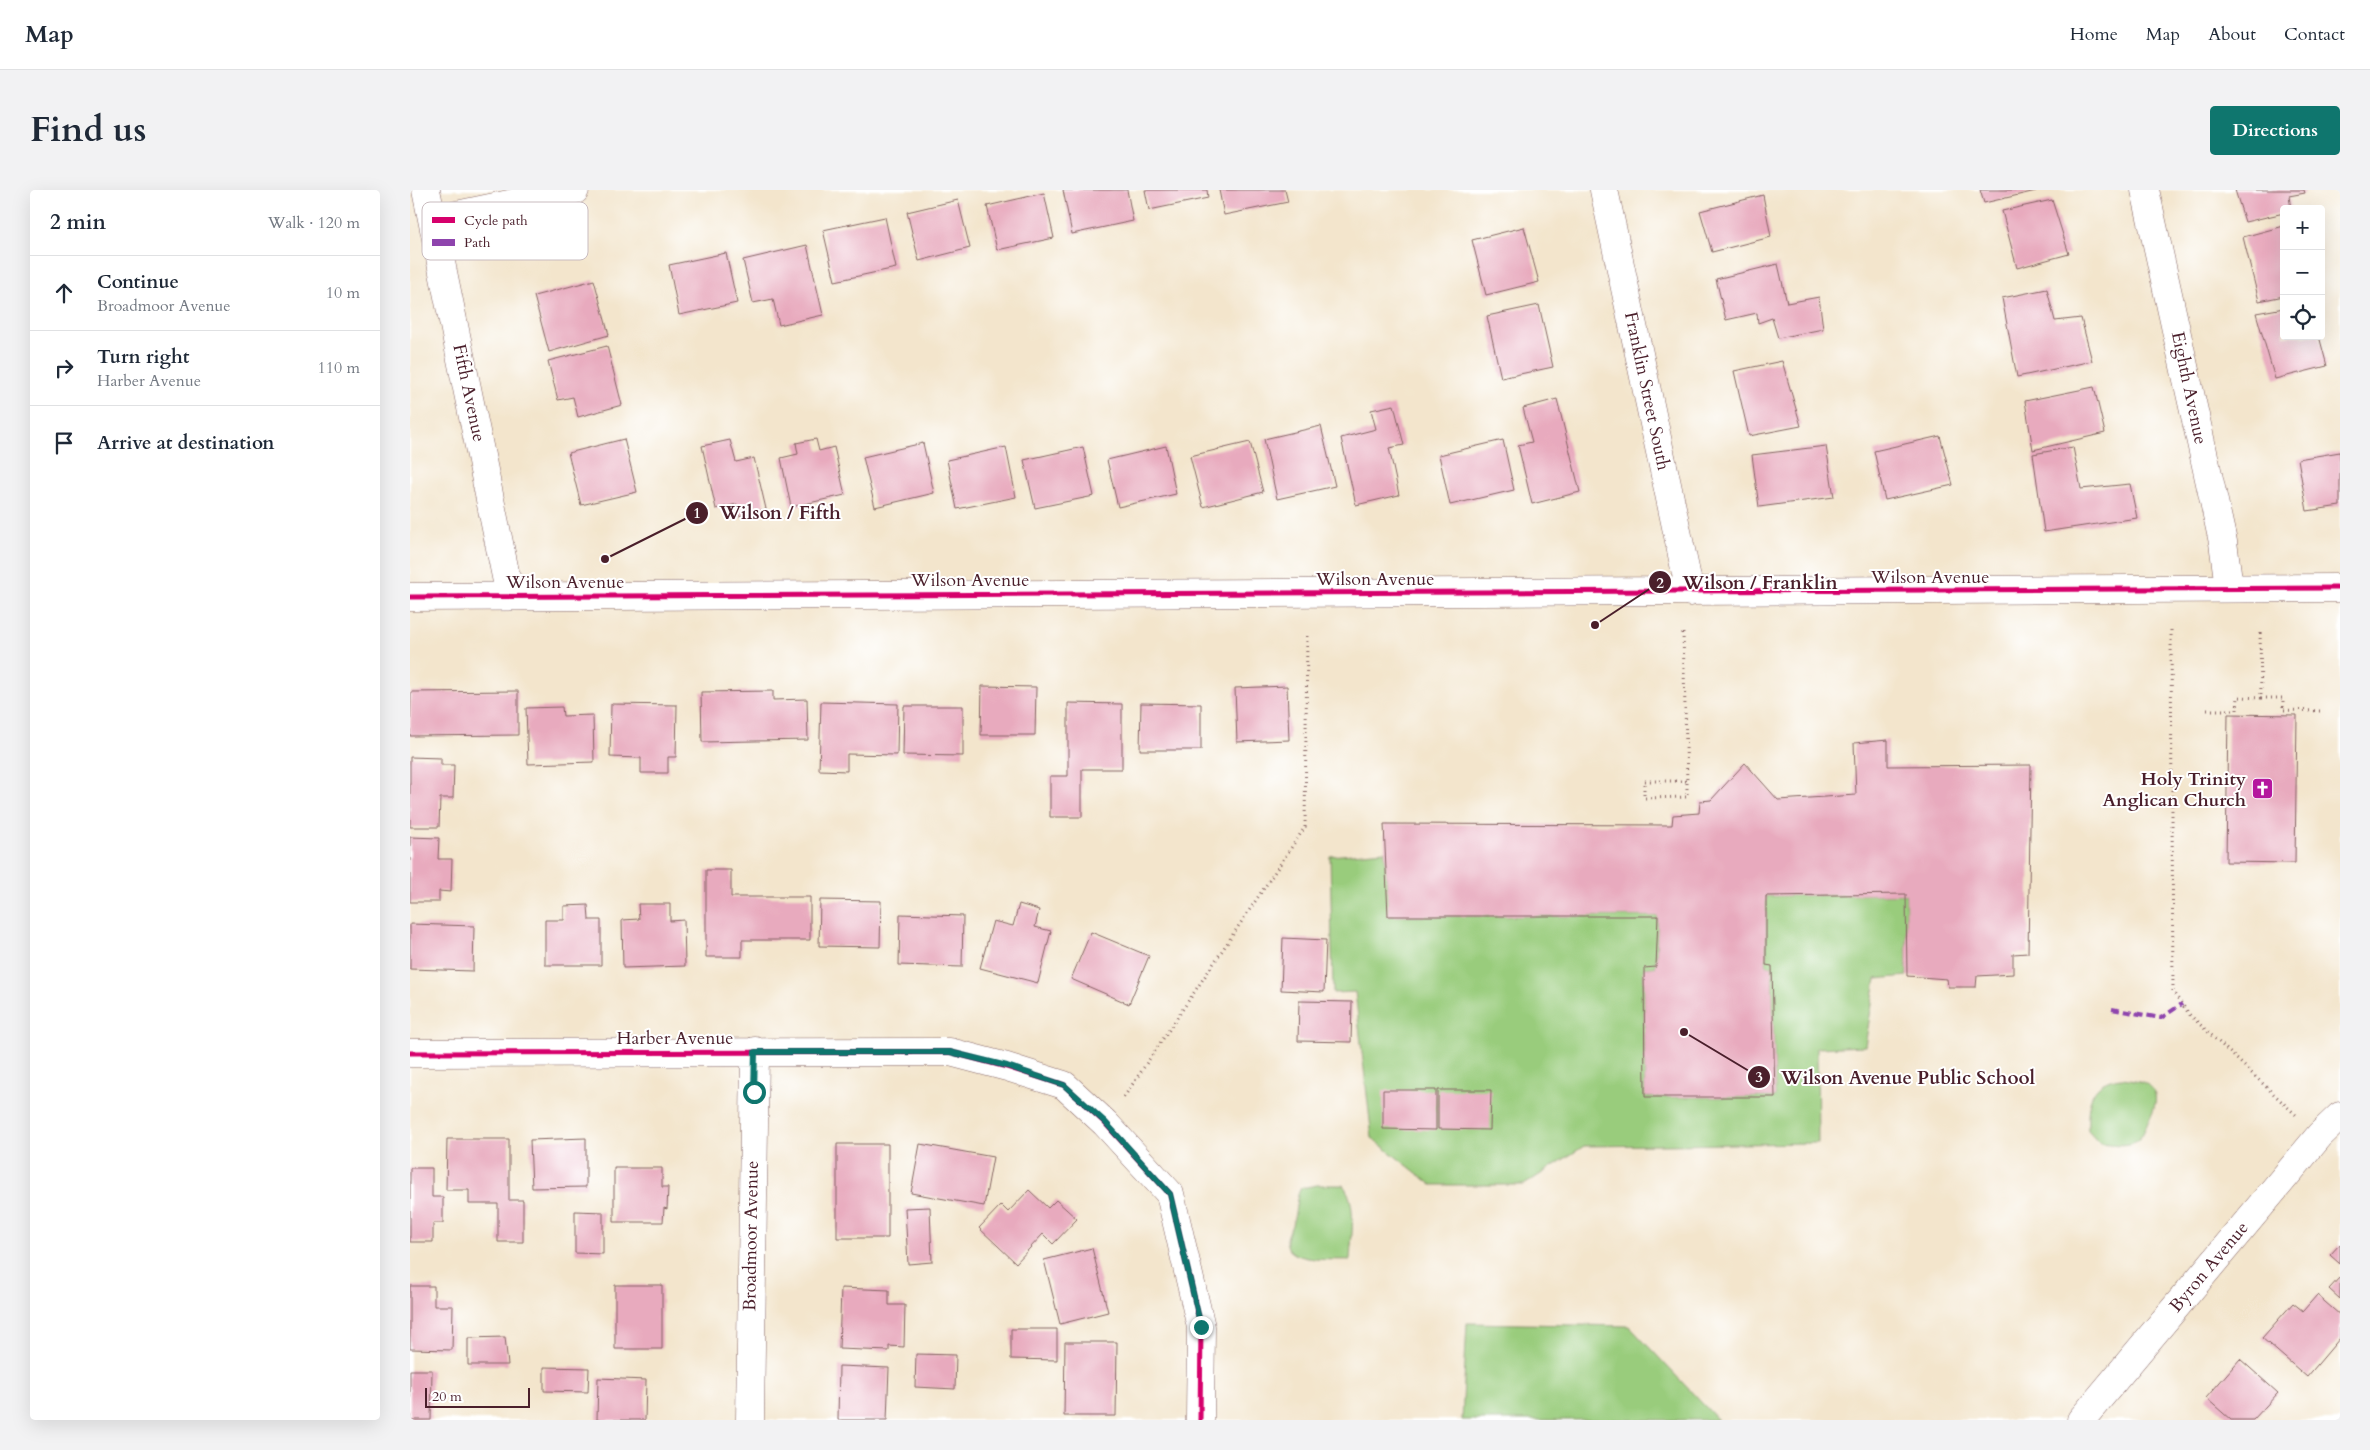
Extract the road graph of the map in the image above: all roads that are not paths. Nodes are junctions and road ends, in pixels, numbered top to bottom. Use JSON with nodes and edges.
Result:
{"nodes":[{"id":1,"x":576,"y":190,"type":"edge"},
{"id":2,"x":1604,"y":190,"type":"edge"},
{"id":3,"x":2145,"y":190,"type":"edge"},
{"id":4,"x":519,"y":202,"type":"edge"},
{"id":5,"x":441,"y":260,"type":"edge"},
{"id":6,"x":2229,"y":588,"type":"junction"},
{"id":7,"x":2340,"y":588,"type":"edge"},
{"id":8,"x":1690,"y":592,"type":"junction"},
{"id":9,"x":510,"y":596,"type":"junction"},
{"id":10,"x":410,"y":597,"type":"edge"},
{"id":11,"x":755,"y":1052,"type":"junction"},
{"id":12,"x":410,"y":1053,"type":"edge"},
{"id":13,"x":2340,"y":1116,"type":"edge"},
{"id":14,"x":750,"y":1420,"type":"edge"},
{"id":15,"x":1200,"y":1420,"type":"edge"},
{"id":16,"x":2080,"y":1420,"type":"edge"}],
"edges":[{"from":1,"to":4,"type":"street"},
{"from":2,"to":8,"type":"street","name":"Franklin Street South"},
{"from":3,"to":6,"type":"street","name":"Eighth Avenue"},
{"from":5,"to":9,"type":"street","name":"Fifth Avenue"},
{"from":6,"to":7,"type":"street","name":"Wilson Avenue"},
{"from":6,"to":8,"type":"street","name":"Wilson Avenue"},
{"from":8,"to":9,"type":"street","name":"Wilson Avenue"},
{"from":9,"to":10,"type":"street","name":"Wilson Avenue"},
{"from":11,"to":12,"type":"street","name":"Harber Avenue"},
{"from":11,"to":14,"type":"street","name":"Broadmoor Avenue"},
{"from":11,"to":15,"type":"street","name":"Harber Avenue"},
{"from":13,"to":16,"type":"street","name":"Byron Avenue"}]}
